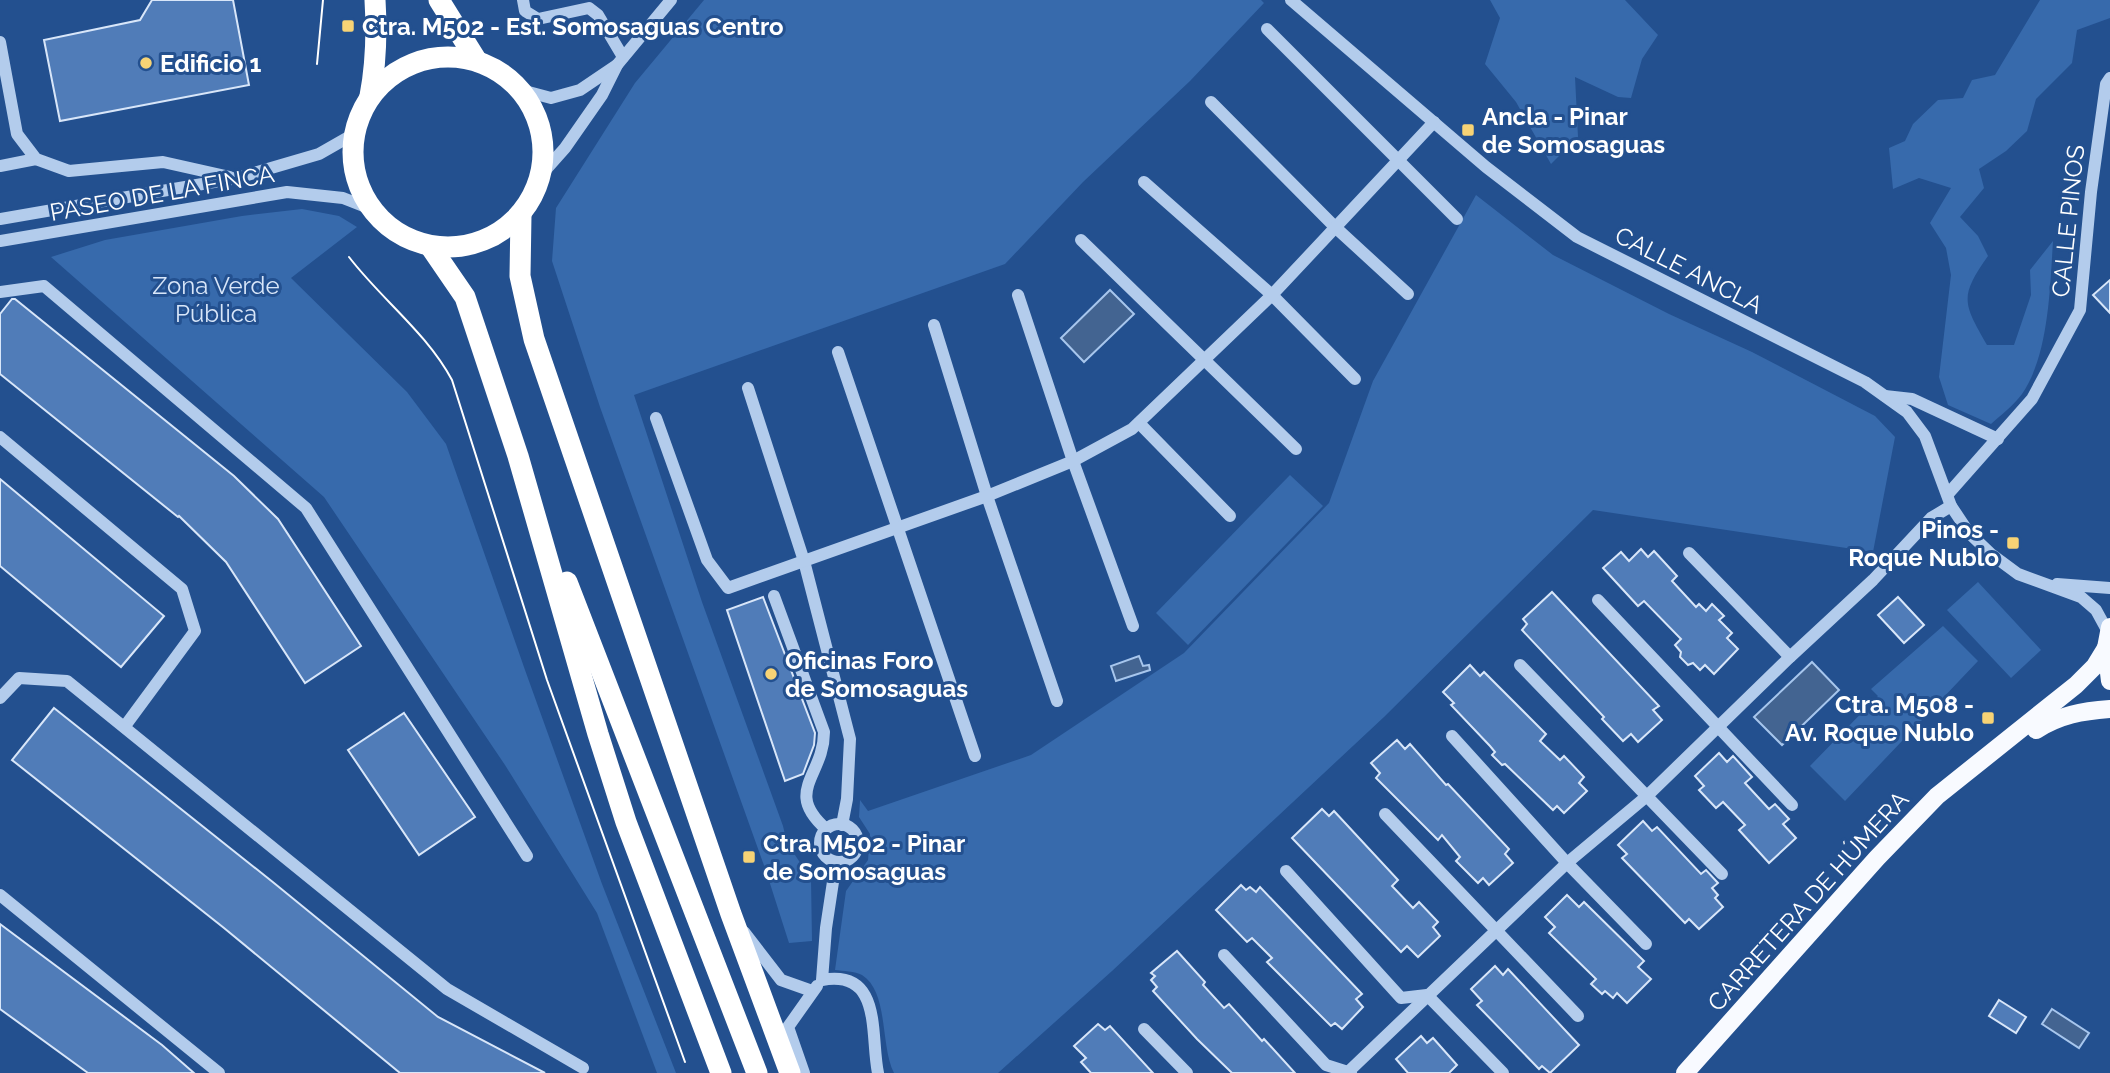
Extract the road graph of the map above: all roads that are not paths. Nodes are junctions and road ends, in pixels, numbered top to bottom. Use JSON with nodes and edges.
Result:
{"nodes":[{"id":1,"x":375,"y":0,"type":"edge"},
{"id":2,"x":439,"y":0,"type":"edge"},
{"id":3,"x":523,"y":0,"type":"edge"},
{"id":4,"x":671,"y":0,"type":"edge"},
{"id":5,"x":1291,"y":0,"type":"edge"},
{"id":6,"x":1267,"y":29,"type":"dead end"},
{"id":7,"x":0,"y":42,"type":"edge"},
{"id":8,"x":477,"y":61,"type":"junction"},
{"id":9,"x":620,"y":61,"type":"junction"},
{"id":10,"x":2110,"y":78,"type":"edge"},
{"id":11,"x":521,"y":90,"type":"junction"},
{"id":12,"x":370,"y":96,"type":"junction"},
{"id":13,"x":1210,"y":102,"type":"dead end"},
{"id":14,"x":1434,"y":122,"type":"junction"},
{"id":15,"x":355,"y":134,"type":"junction"},
{"id":16,"x":36,"y":159,"type":"junction"},
{"id":17,"x":1398,"y":160,"type":"junction"},
{"id":18,"x":0,"y":166,"type":"edge"},
{"id":19,"x":541,"y":175,"type":"junction"},
{"id":20,"x":237,"y":178,"type":"junction"},
{"id":21,"x":1143,"y":182,"type":"dead end"},
{"id":22,"x":371,"y":209,"type":"junction"},
{"id":23,"x":521,"y":215,"type":"junction"},
{"id":24,"x":0,"y":219,"type":"edge"},
{"id":25,"x":1457,"y":219,"type":"dead end"},
{"id":26,"x":1335,"y":227,"type":"junction"},
{"id":27,"x":1081,"y":240,"type":"dead end"},
{"id":28,"x":0,"y":242,"type":"edge"},
{"id":29,"x":430,"y":246,"type":"junction"},
{"id":30,"x":0,"y":292,"type":"edge"},
{"id":31,"x":1018,"y":295,"type":"dead end"},
{"id":32,"x":1272,"y":295,"type":"junction"},
{"id":33,"x":1408,"y":295,"type":"dead end"},
{"id":34,"x":934,"y":325,"type":"dead end"},
{"id":35,"x":838,"y":352,"type":"dead end"},
{"id":36,"x":1205,"y":358,"type":"junction"},
{"id":37,"x":1355,"y":379,"type":"dead end"},
{"id":38,"x":748,"y":388,"type":"dead end"},
{"id":39,"x":1884,"y":396,"type":"junction"},
{"id":40,"x":656,"y":418,"type":"dead end"},
{"id":41,"x":1139,"y":423,"type":"junction"},
{"id":42,"x":0,"y":437,"type":"edge"},
{"id":43,"x":1998,"y":439,"type":"junction"},
{"id":44,"x":1296,"y":449,"type":"dead end"},
{"id":45,"x":518,"y":456,"type":"junction"},
{"id":46,"x":1073,"y":461,"type":"junction"},
{"id":47,"x":986,"y":496,"type":"junction"},
{"id":48,"x":1950,"y":500,"type":"junction"},
{"id":49,"x":1230,"y":516,"type":"dead end"},
{"id":50,"x":898,"y":527,"type":"junction"},
{"id":51,"x":1689,"y":553,"type":"dead end"},
{"id":52,"x":804,"y":561,"type":"junction"},
{"id":53,"x":2042,"y":583,"type":"junction"},
{"id":54,"x":2110,"y":588,"type":"edge"},
{"id":55,"x":774,"y":596,"type":"dead end"},
{"id":56,"x":1598,"y":600,"type":"dead end"},
{"id":57,"x":1133,"y":626,"type":"dead end"},
{"id":58,"x":2108,"y":636,"type":"edge"},
{"id":59,"x":1790,"y":657,"type":"junction"},
{"id":60,"x":1520,"y":665,"type":"dead end"},
{"id":61,"x":2110,"y":681,"type":"edge"},
{"id":62,"x":0,"y":698,"type":"edge"},
{"id":63,"x":1057,"y":701,"type":"dead end"},
{"id":64,"x":2110,"y":709,"type":"edge"},
{"id":65,"x":125,"y":726,"type":"junction"},
{"id":66,"x":1718,"y":728,"type":"junction"},
{"id":67,"x":1452,"y":736,"type":"dead end"},
{"id":68,"x":975,"y":756,"type":"dead end"},
{"id":69,"x":1973,"y":768,"type":"junction"},
{"id":70,"x":1647,"y":796,"type":"junction"},
{"id":71,"x":1792,"y":805,"type":"dead end"},
{"id":72,"x":1385,"y":814,"type":"dead end"},
{"id":73,"x":842,"y":825,"type":"junction"},
{"id":74,"x":826,"y":829,"type":"junction"},
{"id":75,"x":527,"y":856,"type":"dead end"},
{"id":76,"x":836,"y":862,"type":"junction"},
{"id":77,"x":1567,"y":863,"type":"junction"},
{"id":78,"x":1286,"y":871,"type":"dead end"},
{"id":79,"x":1722,"y":874,"type":"dead end"},
{"id":80,"x":0,"y":895,"type":"edge"},
{"id":81,"x":731,"y":914,"type":"junction"},
{"id":82,"x":1497,"y":929,"type":"junction"},
{"id":83,"x":1646,"y":944,"type":"dead end"},
{"id":84,"x":1224,"y":955,"type":"dead end"},
{"id":85,"x":822,"y":980,"type":"junction"},
{"id":86,"x":812,"y":991,"type":"junction"},
{"id":87,"x":1427,"y":995,"type":"junction"},
{"id":88,"x":1578,"y":1016,"type":"dead end"},
{"id":89,"x":1144,"y":1029,"type":"dead end"},
{"id":90,"x":583,"y":1068,"type":"dead end"},
{"id":91,"x":1349,"y":1072,"type":"edge"},
{"id":92,"x":219,"y":1073,"type":"edge"},
{"id":93,"x":721,"y":1073,"type":"edge"},
{"id":94,"x":757,"y":1073,"type":"edge"},
{"id":95,"x":790,"y":1073,"type":"edge"},
{"id":96,"x":804,"y":1073,"type":"edge"},
{"id":97,"x":878,"y":1073,"type":"edge"},
{"id":98,"x":1187,"y":1073,"type":"edge"},
{"id":99,"x":1503,"y":1073,"type":"edge"},
{"id":100,"x":1685,"y":1073,"type":"edge"}],
"edges":[{"from":1,"to":12,"type":"highway"},
{"from":2,"to":8,"type":"highway"},
{"from":3,"to":9,"type":"street"},
{"from":4,"to":9,"type":"street"},
{"from":5,"to":14,"type":"street","name":"CALLE ANCLA"},
{"from":6,"to":17,"type":"street"},
{"from":7,"to":16,"type":"street"},
{"from":8,"to":11,"type":"highway"},
{"from":8,"to":12,"type":"highway"},
{"from":9,"to":11,"type":"street"},
{"from":9,"to":19,"type":"street"},
{"from":10,"to":43,"type":"street","name":"CALLE PINOS"},
{"from":11,"to":19,"type":"highway"},
{"from":12,"to":15,"type":"highway"},
{"from":13,"to":26,"type":"street"},
{"from":14,"to":17,"type":"street"},
{"from":14,"to":39,"type":"street","name":"CALLE ANCLA"},
{"from":15,"to":20,"type":"street","name":"PASEO DE LA FINCA"},
{"from":15,"to":22,"type":"highway"},
{"from":16,"to":18,"type":"street"},
{"from":16,"to":20,"type":"street"},
{"from":17,"to":25,"type":"street"},
{"from":17,"to":26,"type":"street"},
{"from":19,"to":23,"type":"highway"},
{"from":20,"to":24,"type":"street","name":"PASEO DE LA FINCA"},
{"from":21,"to":32,"type":"street"},
{"from":22,"to":28,"type":"street","name":"PASEO DE LA FINCA"},
{"from":22,"to":29,"type":"highway"},
{"from":23,"to":29,"type":"highway"},
{"from":23,"to":81,"type":"highway"},
{"from":26,"to":32,"type":"street"},
{"from":26,"to":33,"type":"street"},
{"from":27,"to":36,"type":"street"},
{"from":29,"to":45,"type":"highway"},
{"from":30,"to":75,"type":"street"},
{"from":31,"to":46,"type":"street"},
{"from":32,"to":36,"type":"street"},
{"from":32,"to":37,"type":"street"},
{"from":34,"to":47,"type":"street"},
{"from":35,"to":50,"type":"street"},
{"from":36,"to":41,"type":"street"},
{"from":36,"to":44,"type":"street"},
{"from":38,"to":52,"type":"street"},
{"from":39,"to":43,"type":"street"},
{"from":39,"to":48,"type":"street","name":"CALLE ANCLA"},
{"from":40,"to":52,"type":"street"},
{"from":41,"to":46,"type":"street"},
{"from":41,"to":49,"type":"street"},
{"from":42,"to":65,"type":"street"},
{"from":43,"to":48,"type":"street","name":"CALLE PINOS"},
{"from":45,"to":93,"type":"highway"},
{"from":45,"to":94,"type":"highway"},
{"from":46,"to":47,"type":"street"},
{"from":46,"to":57,"type":"street"},
{"from":47,"to":50,"type":"street"},
{"from":47,"to":63,"type":"street"},
{"from":48,"to":53,"type":"street","name":"CALLE ANCLA"},
{"from":48,"to":59,"type":"street","name":"CALLE PINOS"},
{"from":50,"to":52,"type":"street"},
{"from":50,"to":68,"type":"street"},
{"from":51,"to":59,"type":"street"},
{"from":52,"to":73,"type":"street"},
{"from":53,"to":54,"type":"street","name":"CALLE ANCLA"},
{"from":53,"to":58,"type":"street","name":"CALLE ANCLA"},
{"from":55,"to":74,"type":"street"},
{"from":56,"to":66,"type":"street"},
{"from":58,"to":61,"type":"main road"},
{"from":58,"to":69,"type":"main road"},
{"from":59,"to":66,"type":"street","name":"CALLE PINOS"},
{"from":60,"to":70,"type":"street"},
{"from":62,"to":65,"type":"street"},
{"from":64,"to":69,"type":"main road"},
{"from":65,"to":90,"type":"street"},
{"from":66,"to":70,"type":"street","name":"CALLE PINOS"},
{"from":66,"to":71,"type":"street"},
{"from":67,"to":77,"type":"street"},
{"from":69,"to":100,"type":"main road","name":"CARRETERA DE HÚMERA"},
{"from":70,"to":77,"type":"street","name":"CALLE PINOS"},
{"from":70,"to":79,"type":"street"},
{"from":72,"to":82,"type":"street"},
{"from":73,"to":74,"type":"street"},
{"from":73,"to":76,"type":"street"},
{"from":74,"to":76,"type":"street"},
{"from":76,"to":85,"type":"street"},
{"from":77,"to":82,"type":"street","name":"CALLE PINOS"},
{"from":77,"to":83,"type":"street"},
{"from":78,"to":87,"type":"street"},
{"from":80,"to":92,"type":"street"},
{"from":81,"to":86,"type":"street"},
{"from":81,"to":95,"type":"highway"},
{"from":82,"to":87,"type":"street","name":"CALLE PINOS"},
{"from":82,"to":88,"type":"street"},
{"from":84,"to":91,"type":"street"},
{"from":85,"to":86,"type":"street"},
{"from":85,"to":97,"type":"street"},
{"from":86,"to":96,"type":"street"},
{"from":87,"to":91,"type":"street","name":"CALLE PINOS"},
{"from":87,"to":99,"type":"street"},
{"from":89,"to":98,"type":"street"}]}
